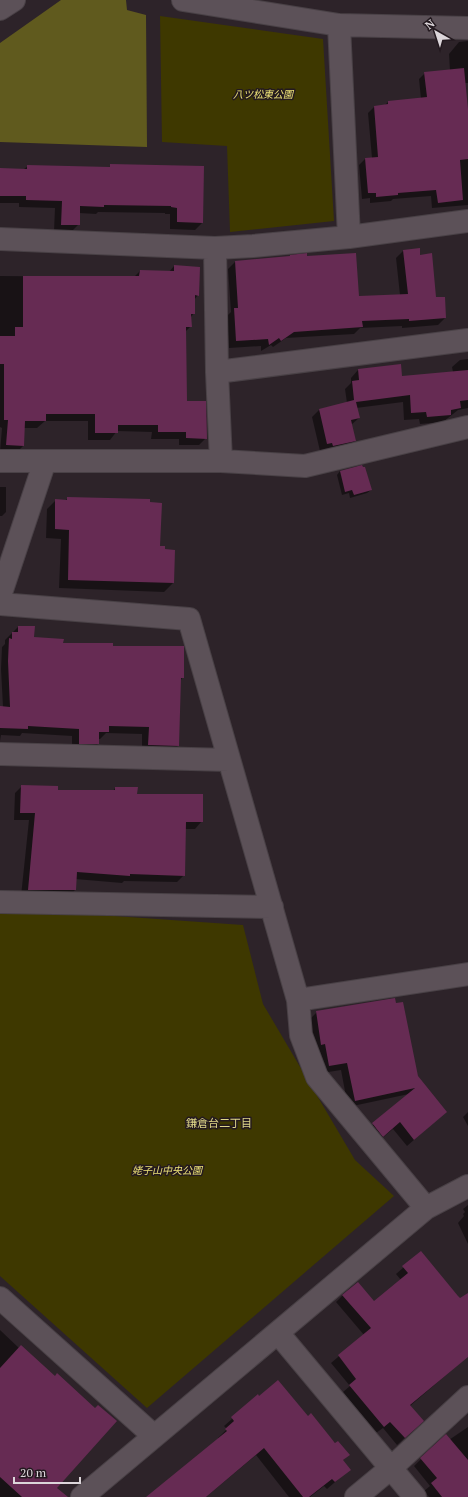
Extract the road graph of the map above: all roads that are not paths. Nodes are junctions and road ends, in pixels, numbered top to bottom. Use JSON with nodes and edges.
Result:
{"nodes":[{"id":1,"x":14,"y":0,"type":"edge"},
{"id":2,"x":183,"y":0,"type":"edge"},
{"id":3,"x":0,"y":9,"type":"edge"},
{"id":4,"x":339,"y":25,"type":"junction"},
{"id":5,"x":468,"y":28,"type":"edge"},
{"id":6,"x":468,"y":221,"type":"edge"},
{"id":7,"x":349,"y":237,"type":"junction"},
{"id":8,"x":0,"y":239,"type":"edge"},
{"id":9,"x":215,"y":248,"type":"junction"},
{"id":10,"x":468,"y":340,"type":"edge"},
{"id":11,"x":217,"y":372,"type":"junction"},
{"id":12,"x":468,"y":427,"type":"edge"},
{"id":13,"x":0,"y":461,"type":"edge"},
{"id":14,"x":45,"y":461,"type":"junction"},
{"id":15,"x":221,"y":461,"type":"junction"},
{"id":16,"x":0,"y":596,"type":"edge"},
{"id":17,"x":0,"y":604,"type":"edge"},
{"id":18,"x":0,"y":754,"type":"edge"},
{"id":19,"x":230,"y":760,"type":"junction"},
{"id":20,"x":0,"y":902,"type":"edge"},
{"id":21,"x":272,"y":907,"type":"junction"},
{"id":22,"x":468,"y":974,"type":"edge"},
{"id":23,"x":298,"y":1000,"type":"junction"},
{"id":24,"x":468,"y":1186,"type":"edge"},
{"id":25,"x":426,"y":1208,"type":"junction"},
{"id":26,"x":0,"y":1298,"type":"edge"},
{"id":27,"x":278,"y":1333,"type":"junction"},
{"id":28,"x":468,"y":1397,"type":"edge"},
{"id":29,"x":154,"y":1436,"type":"junction"},
{"id":30,"x":391,"y":1468,"type":"junction"},
{"id":31,"x":82,"y":1497,"type":"edge"},
{"id":32,"x":356,"y":1497,"type":"edge"},
{"id":33,"x":415,"y":1497,"type":"edge"}],
"edges":[{"from":1,"to":3,"type":"street"},
{"from":2,"to":4,"type":"street"},
{"from":4,"to":5,"type":"street"},
{"from":4,"to":7,"type":"street"},
{"from":6,"to":7,"type":"street"},
{"from":7,"to":9,"type":"street"},
{"from":8,"to":9,"type":"street"},
{"from":9,"to":11,"type":"street"},
{"from":10,"to":11,"type":"street"},
{"from":11,"to":15,"type":"street"},
{"from":12,"to":15,"type":"street"},
{"from":13,"to":14,"type":"street"},
{"from":14,"to":15,"type":"street"},
{"from":14,"to":16,"type":"street"},
{"from":17,"to":19,"type":"street"},
{"from":18,"to":19,"type":"street"},
{"from":19,"to":21,"type":"street"},
{"from":20,"to":21,"type":"street"},
{"from":21,"to":23,"type":"street"},
{"from":22,"to":23,"type":"street"},
{"from":23,"to":25,"type":"street"},
{"from":24,"to":25,"type":"street"},
{"from":25,"to":27,"type":"street"},
{"from":26,"to":29,"type":"street"},
{"from":27,"to":29,"type":"street"},
{"from":27,"to":30,"type":"street"},
{"from":28,"to":30,"type":"street"},
{"from":29,"to":31,"type":"street"},
{"from":30,"to":32,"type":"street"},
{"from":30,"to":33,"type":"street"}]}
